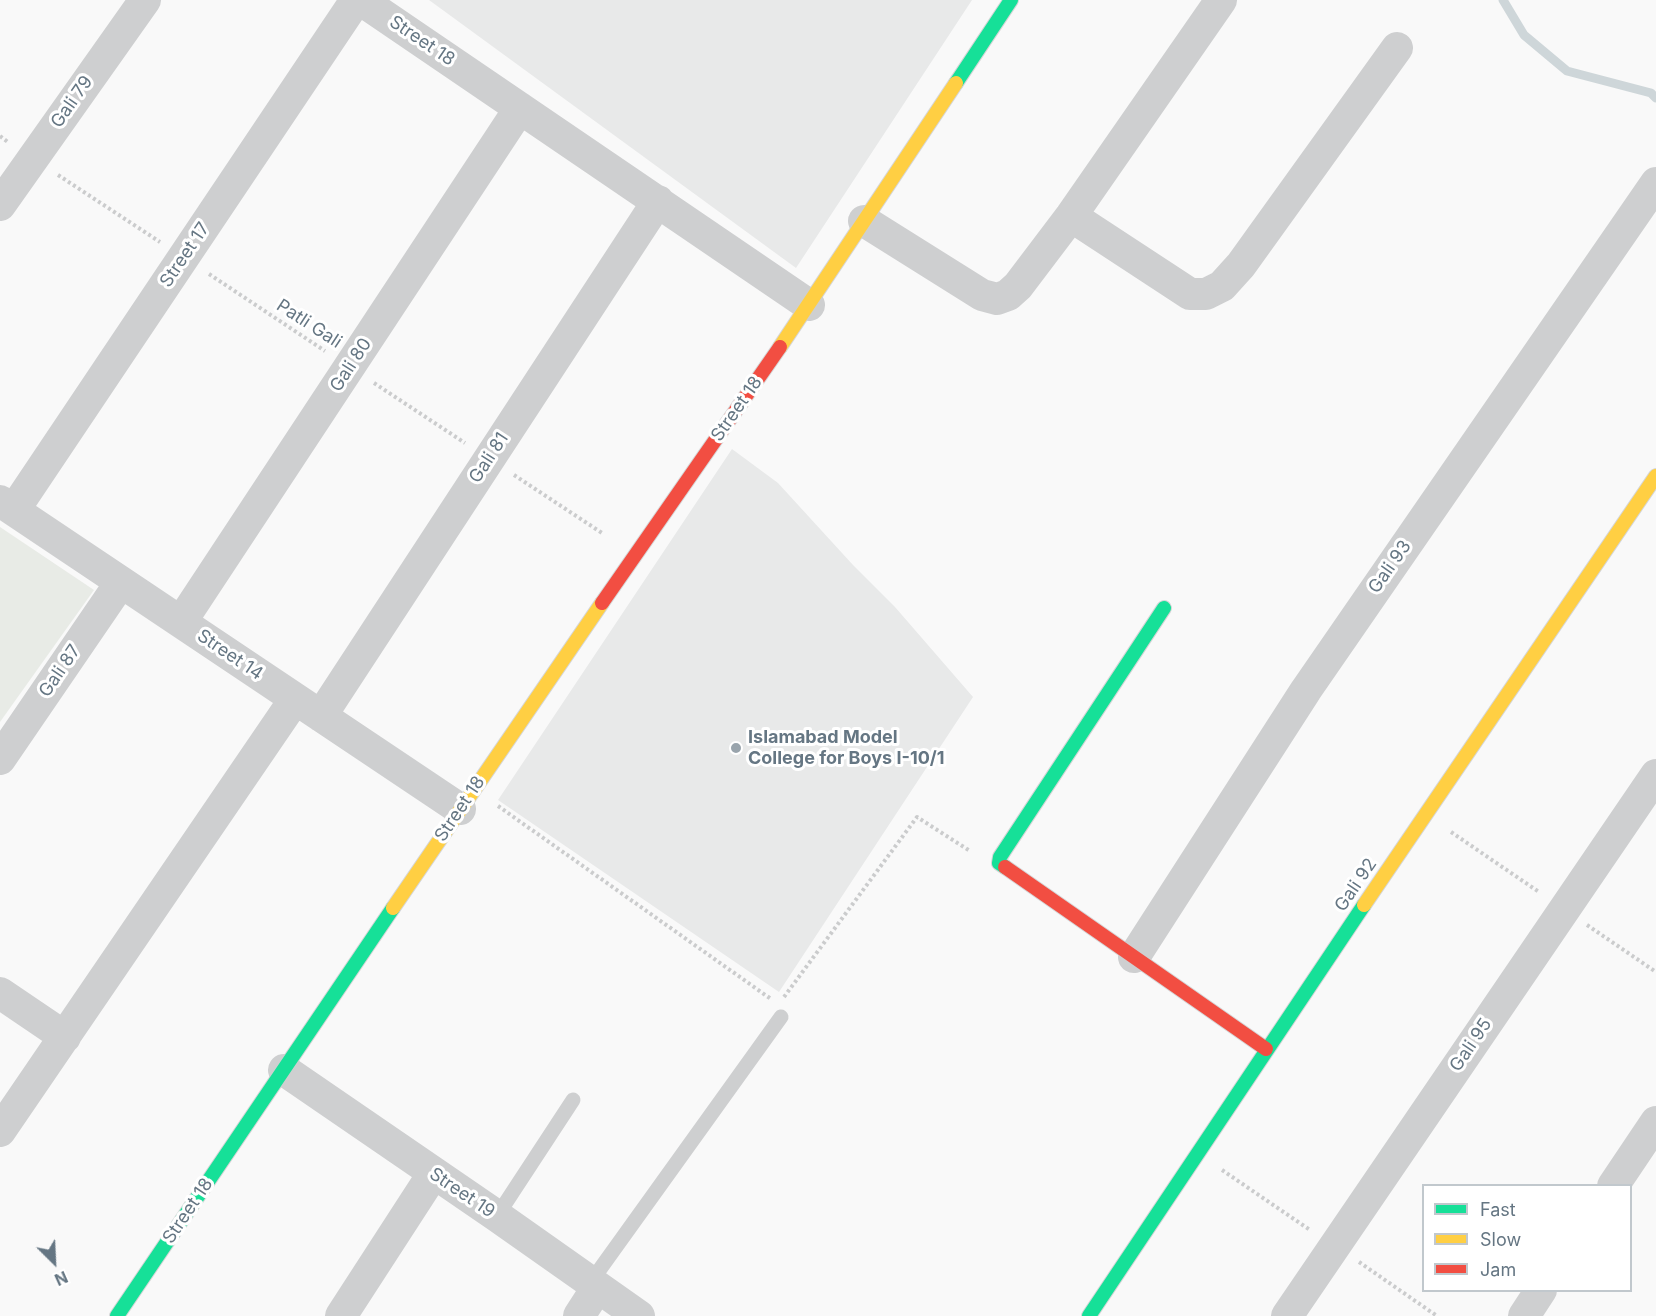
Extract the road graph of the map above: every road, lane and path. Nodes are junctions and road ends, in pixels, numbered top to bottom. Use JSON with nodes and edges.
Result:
{"nodes":[{"id":1,"x":145,"y":0,"type":"edge"},
{"id":2,"x":356,"y":0,"type":"edge"},
{"id":3,"x":361,"y":0,"type":"edge"},
{"id":4,"x":1011,"y":0,"type":"edge"},
{"id":5,"x":1221,"y":0,"type":"edge"},
{"id":6,"x":1397,"y":48,"type":"dead end"},
{"id":7,"x":520,"y":108,"type":"junction"},
{"id":8,"x":0,"y":136,"type":"edge"},
{"id":9,"x":10,"y":143,"type":"dead end"},
{"id":10,"x":49,"y":169,"type":"dead end"},
{"id":11,"x":1656,"y":183,"type":"edge"},
{"id":12,"x":658,"y":201,"type":"junction"},
{"id":13,"x":0,"y":205,"type":"edge"},
{"id":14,"x":1071,"y":216,"type":"junction"},
{"id":15,"x":864,"y":220,"type":"junction"},
{"id":16,"x":168,"y":247,"type":"dead end"},
{"id":17,"x":207,"y":273,"type":"dead end"},
{"id":18,"x":809,"y":305,"type":"junction"},
{"id":19,"x":326,"y":351,"type":"dead end"},
{"id":20,"x":365,"y":377,"type":"dead end"},
{"id":21,"x":474,"y":449,"type":"dead end"},
{"id":22,"x":514,"y":475,"type":"dead end"},
{"id":23,"x":1656,"y":476,"type":"edge"},
{"id":24,"x":7,"y":506,"type":"edge"},
{"id":25,"x":603,"y":533,"type":"dead end"},
{"id":26,"x":121,"y":582,"type":"junction"},
{"id":27,"x":1164,"y":608,"type":"dead end"},
{"id":28,"x":181,"y":622,"type":"junction"},
{"id":29,"x":295,"y":699,"type":"junction"},
{"id":30,"x":321,"y":716,"type":"junction"},
{"id":31,"x":0,"y":759,"type":"edge"},
{"id":32,"x":1656,"y":775,"type":"edge"},
{"id":33,"x":490,"y":801,"type":"dead end"},
{"id":34,"x":460,"y":809,"type":"junction"},
{"id":35,"x":972,"y":852,"type":"dead end"},
{"id":36,"x":1134,"y":957,"type":"junction"},
{"id":37,"x":0,"y":993,"type":"edge"},
{"id":38,"x":781,"y":1017,"type":"dead end"},
{"id":39,"x":65,"y":1036,"type":"junction"},
{"id":40,"x":1266,"y":1049,"type":"junction"},
{"id":41,"x":284,"y":1070,"type":"junction"},
{"id":42,"x":573,"y":1100,"type":"dead end"},
{"id":43,"x":1656,"y":1122,"type":"edge"},
{"id":44,"x":0,"y":1131,"type":"edge"},
{"id":45,"x":433,"y":1174,"type":"junction"},
{"id":46,"x":1614,"y":1184,"type":"edge"},
{"id":47,"x":497,"y":1216,"type":"junction"},
{"id":48,"x":594,"y":1286,"type":"junction"},
{"id":49,"x":1540,"y":1292,"type":"edge"},
{"id":50,"x":117,"y":1316,"type":"edge"},
{"id":51,"x":341,"y":1316,"type":"edge"},
{"id":52,"x":579,"y":1316,"type":"edge"},
{"id":53,"x":639,"y":1316,"type":"edge"},
{"id":54,"x":1089,"y":1316,"type":"edge"},
{"id":55,"x":1287,"y":1316,"type":"edge"},
{"id":56,"x":1524,"y":1316,"type":"edge"}],
"edges":[{"from":1,"to":13,"type":"street","name":"Gali 79"},
{"from":2,"to":24,"type":"street","name":"Street 17"},
{"from":3,"to":7,"type":"street","name":"Street 18"},
{"from":4,"to":15,"type":"street","name":"Street 18"},
{"from":5,"to":14,"type":"street"},
{"from":6,"to":14,"type":"street"},
{"from":7,"to":12,"type":"street","name":"Street 18"},
{"from":7,"to":28,"type":"street","name":"Gali 80"},
{"from":8,"to":9,"type":"path"},
{"from":10,"to":16,"type":"path"},
{"from":11,"to":36,"type":"street","name":"Gali 93"},
{"from":12,"to":18,"type":"street","name":"Street 18"},
{"from":12,"to":30,"type":"street","name":"Gali 81"},
{"from":14,"to":15,"type":"street"},
{"from":15,"to":18,"type":"street","name":"Street 18"},
{"from":17,"to":19,"type":"path","name":"Patli Gali"},
{"from":18,"to":34,"type":"street","name":"Street 18"},
{"from":20,"to":21,"type":"path"},
{"from":22,"to":25,"type":"path"},
{"from":23,"to":40,"type":"street","name":"Gali 92"},
{"from":24,"to":26,"type":"street","name":"Street 14"},
{"from":26,"to":28,"type":"street","name":"Street 14"},
{"from":26,"to":31,"type":"street","name":"Gali 87"},
{"from":27,"to":36,"type":"street"},
{"from":28,"to":29,"type":"street","name":"Street 14"},
{"from":29,"to":30,"type":"street","name":"Street 14"},
{"from":29,"to":39,"type":"street"},
{"from":30,"to":34,"type":"street","name":"Street 14"},
{"from":32,"to":55,"type":"street","name":"Gali 95"},
{"from":33,"to":35,"type":"path"},
{"from":34,"to":41,"type":"street","name":"Street 18"},
{"from":36,"to":40,"type":"street"},
{"from":37,"to":39,"type":"street"},
{"from":38,"to":48,"type":"lane"},
{"from":39,"to":44,"type":"street"},
{"from":40,"to":54,"type":"street","name":"Gali 92"},
{"from":41,"to":45,"type":"street","name":"Street 19"},
{"from":41,"to":50,"type":"street","name":"Street 18"},
{"from":42,"to":47,"type":"lane"},
{"from":43,"to":46,"type":"street"},
{"from":45,"to":47,"type":"street","name":"Street 19"},
{"from":45,"to":51,"type":"street"},
{"from":47,"to":48,"type":"street","name":"Street 19"},
{"from":48,"to":52,"type":"street"},
{"from":48,"to":53,"type":"street","name":"Street 19"},
{"from":49,"to":56,"type":"street"}]}
